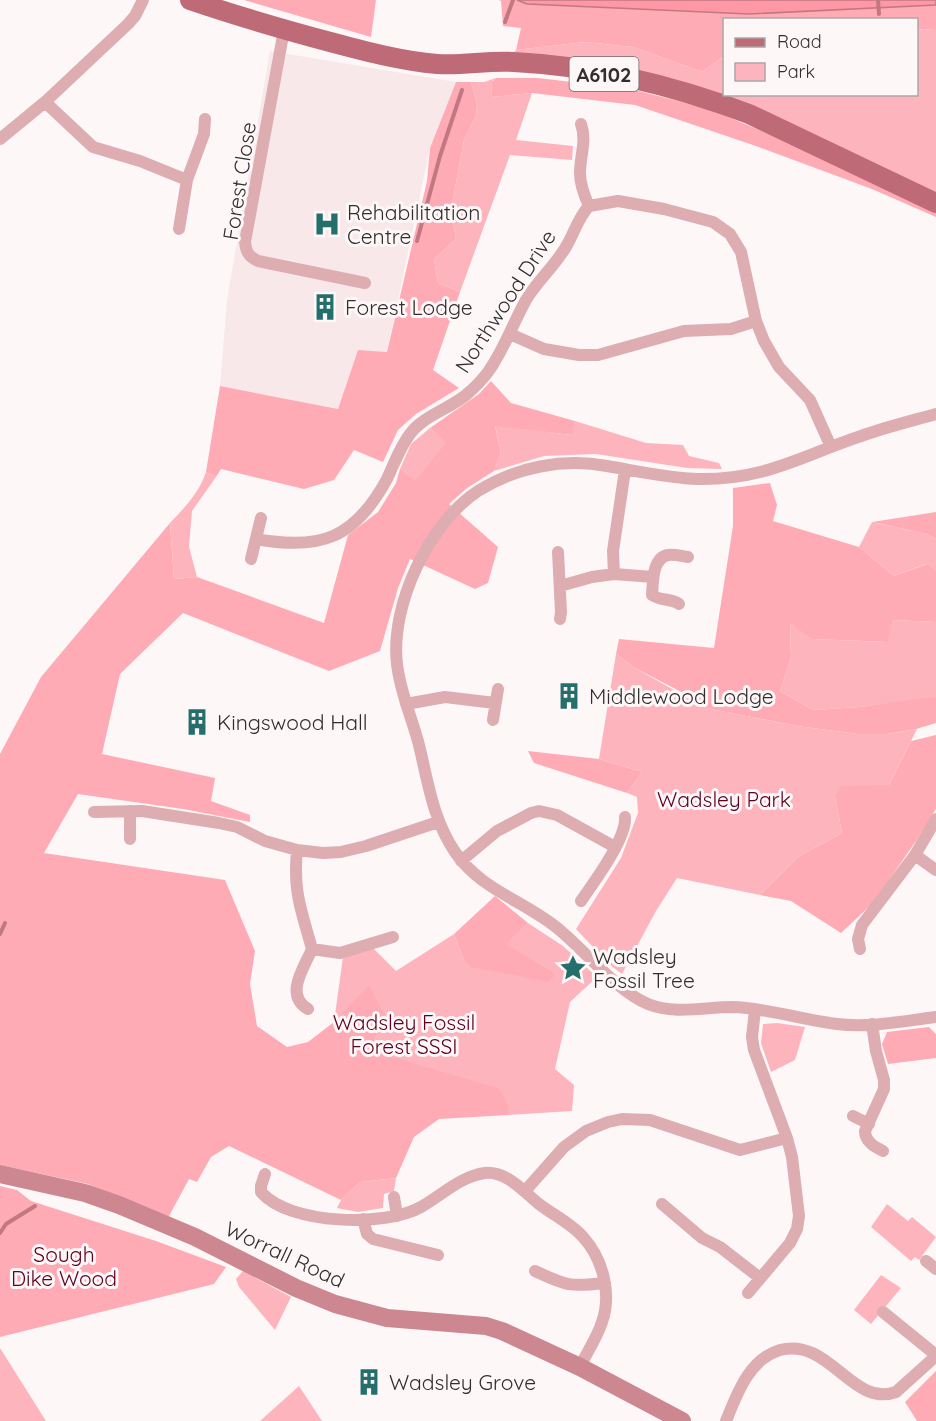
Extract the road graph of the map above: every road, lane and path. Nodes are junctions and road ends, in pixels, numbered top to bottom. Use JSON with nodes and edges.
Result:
{"nodes":[{"id":1,"x":143,"y":0,"type":"edge"},
{"id":2,"x":190,"y":0,"type":"edge"},
{"id":3,"x":284,"y":30,"type":"junction"},
{"id":4,"x":45,"y":102,"type":"junction"},
{"id":5,"x":205,"y":119,"type":"dead end"},
{"id":6,"x":581,"y":124,"type":"dead end"},
{"id":7,"x":0,"y":139,"type":"edge"},
{"id":8,"x":187,"y":180,"type":"junction"},
{"id":9,"x":936,"y":203,"type":"edge"},
{"id":10,"x":589,"y":206,"type":"junction"},
{"id":11,"x":178,"y":229,"type":"dead end"},
{"id":12,"x":364,"y":283,"type":"dead end"},
{"id":13,"x":756,"y":321,"type":"junction"},
{"id":14,"x":510,"y":334,"type":"junction"},
{"id":15,"x":936,"y":414,"type":"edge"},
{"id":16,"x":831,"y":447,"type":"junction"},
{"id":17,"x":625,"y":470,"type":"junction"},
{"id":18,"x":261,"y":518,"type":"dead end"},
{"id":19,"x":256,"y":539,"type":"junction"},
{"id":20,"x":558,"y":552,"type":"dead end"},
{"id":21,"x":687,"y":557,"type":"dead end"},
{"id":22,"x":251,"y":559,"type":"dead end"},
{"id":23,"x":614,"y":574,"type":"junction"},
{"id":24,"x":653,"y":577,"type":"junction"},
{"id":25,"x":560,"y":586,"type":"junction"},
{"id":26,"x":679,"y":604,"type":"dead end"},
{"id":27,"x":560,"y":619,"type":"dead end"},
{"id":28,"x":498,"y":689,"type":"dead end"},
{"id":29,"x":495,"y":703,"type":"junction"},
{"id":30,"x":406,"y":704,"type":"junction"},
{"id":31,"x":493,"y":720,"type":"dead end"},
{"id":32,"x":130,"y":811,"type":"junction"},
{"id":33,"x":94,"y":812,"type":"dead end"},
{"id":34,"x":625,"y":817,"type":"dead end"},
{"id":35,"x":936,"y":819,"type":"edge"},
{"id":36,"x":438,"y":822,"type":"junction"},
{"id":37,"x":130,"y":839,"type":"dead end"},
{"id":38,"x":615,"y":847,"type":"junction"},
{"id":39,"x":297,"y":850,"type":"junction"},
{"id":40,"x":915,"y":855,"type":"junction"},
{"id":41,"x":461,"y":861,"type":"junction"},
{"id":42,"x":936,"y":870,"type":"edge"},
{"id":43,"x":581,"y":901,"type":"dead end"},
{"id":44,"x":393,"y":937,"type":"dead end"},
{"id":45,"x":312,"y":949,"type":"junction"},
{"id":46,"x":861,"y":949,"type":"dead end"},
{"id":47,"x":308,"y":1009,"type":"dead end"},
{"id":48,"x":755,"y":1010,"type":"junction"},
{"id":49,"x":936,"y":1017,"type":"edge"},
{"id":50,"x":872,"y":1024,"type":"junction"},
{"id":51,"x":853,"y":1116,"type":"dead end"},
{"id":52,"x":869,"y":1124,"type":"junction"},
{"id":53,"x":787,"y":1138,"type":"junction"},
{"id":54,"x":883,"y":1151,"type":"dead end"},
{"id":55,"x":0,"y":1174,"type":"edge"},
{"id":56,"x":265,"y":1174,"type":"dead end"},
{"id":57,"x":525,"y":1191,"type":"junction"},
{"id":58,"x":394,"y":1197,"type":"dead end"},
{"id":59,"x":662,"y":1204,"type":"dead end"},
{"id":60,"x":398,"y":1216,"type":"junction"},
{"id":61,"x":363,"y":1219,"type":"junction"},
{"id":62,"x":438,"y":1255,"type":"dead end"},
{"id":63,"x":926,"y":1261,"type":"dead end"},
{"id":64,"x":936,"y":1269,"type":"edge"},
{"id":65,"x":535,"y":1271,"type":"dead end"},
{"id":66,"x":760,"y":1278,"type":"junction"},
{"id":67,"x":605,"y":1282,"type":"junction"},
{"id":68,"x":748,"y":1293,"type":"dead end"},
{"id":69,"x":883,"y":1312,"type":"dead end"},
{"id":70,"x":936,"y":1356,"type":"edge"},
{"id":71,"x":580,"y":1367,"type":"junction"},
{"id":72,"x":682,"y":1421,"type":"edge"},
{"id":73,"x":726,"y":1421,"type":"edge"}],
"edges":[{"from":1,"to":4,"type":"street"},
{"from":2,"to":3,"type":"main road","number":"A6102"},
{"from":3,"to":9,"type":"main road","number":"A6102"},
{"from":3,"to":12,"type":"street","name":"Forest Close"},
{"from":4,"to":7,"type":"street"},
{"from":4,"to":8,"type":"street"},
{"from":5,"to":8,"type":"street"},
{"from":6,"to":10,"type":"street"},
{"from":8,"to":11,"type":"street"},
{"from":10,"to":13,"type":"street"},
{"from":10,"to":14,"type":"street","name":"Northwood Drive"},
{"from":13,"to":14,"type":"street"},
{"from":13,"to":16,"type":"street"},
{"from":14,"to":19,"type":"street","name":"Northwood Drive"},
{"from":15,"to":16,"type":"street"},
{"from":16,"to":17,"type":"street"},
{"from":17,"to":23,"type":"street"},
{"from":17,"to":30,"type":"street"},
{"from":18,"to":19,"type":"street"},
{"from":19,"to":22,"type":"street"},
{"from":20,"to":25,"type":"street"},
{"from":21,"to":24,"type":"street"},
{"from":23,"to":24,"type":"street"},
{"from":23,"to":25,"type":"street"},
{"from":24,"to":26,"type":"street"},
{"from":25,"to":27,"type":"street"},
{"from":28,"to":29,"type":"street"},
{"from":29,"to":30,"type":"street"},
{"from":29,"to":31,"type":"street"},
{"from":30,"to":36,"type":"street"},
{"from":32,"to":33,"type":"street"},
{"from":32,"to":37,"type":"street"},
{"from":32,"to":39,"type":"street"},
{"from":34,"to":38,"type":"street"},
{"from":35,"to":40,"type":"street"},
{"from":36,"to":39,"type":"street"},
{"from":36,"to":41,"type":"street"},
{"from":38,"to":41,"type":"street"},
{"from":38,"to":43,"type":"street"},
{"from":39,"to":45,"type":"street"},
{"from":40,"to":42,"type":"street"},
{"from":40,"to":46,"type":"street"},
{"from":41,"to":48,"type":"street"},
{"from":44,"to":45,"type":"street"},
{"from":45,"to":47,"type":"street"},
{"from":48,"to":50,"type":"street"},
{"from":48,"to":53,"type":"street"},
{"from":49,"to":50,"type":"street"},
{"from":50,"to":52,"type":"street"},
{"from":51,"to":52,"type":"street"},
{"from":52,"to":54,"type":"street"},
{"from":53,"to":57,"type":"street"},
{"from":53,"to":66,"type":"street"},
{"from":55,"to":71,"type":"street","name":"Worrall Road"},
{"from":56,"to":61,"type":"street"},
{"from":57,"to":60,"type":"street"},
{"from":57,"to":67,"type":"street"},
{"from":58,"to":60,"type":"street"},
{"from":59,"to":66,"type":"street"},
{"from":60,"to":61,"type":"street"},
{"from":61,"to":62,"type":"street"},
{"from":63,"to":64,"type":"street"},
{"from":65,"to":67,"type":"street"},
{"from":66,"to":68,"type":"street"},
{"from":67,"to":71,"type":"street"},
{"from":69,"to":70,"type":"street"},
{"from":70,"to":73,"type":"street"},
{"from":71,"to":72,"type":"street","name":"Worrall Road"}]}
